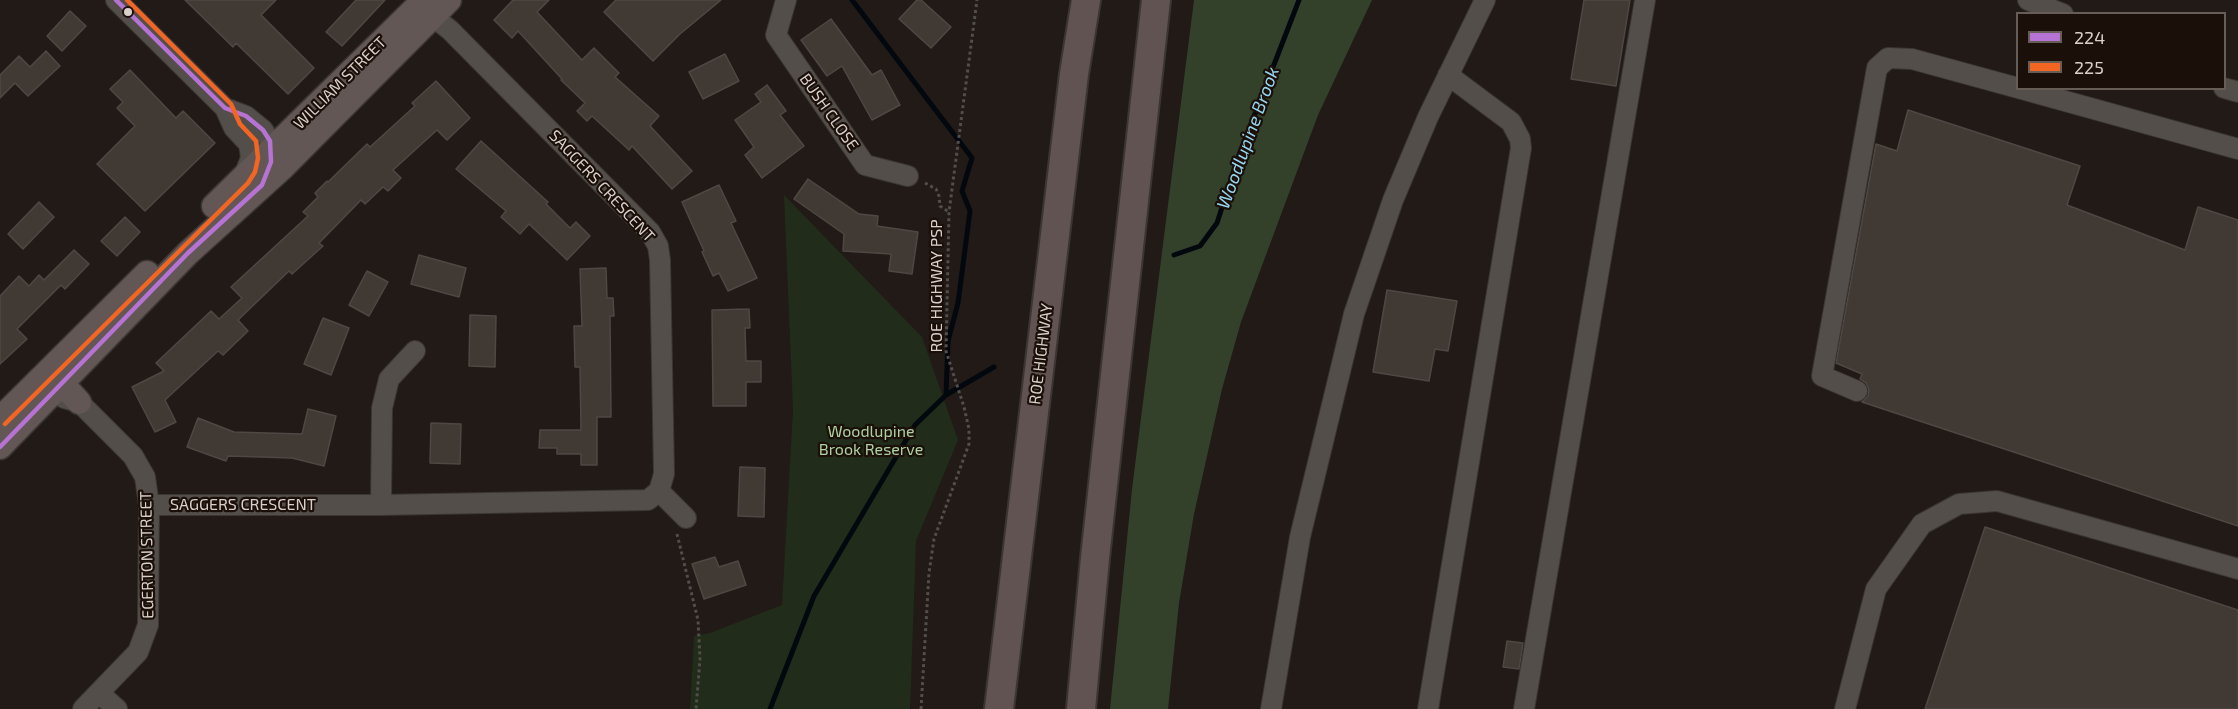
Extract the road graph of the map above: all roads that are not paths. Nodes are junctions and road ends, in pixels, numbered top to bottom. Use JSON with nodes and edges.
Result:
{"nodes":[{"id":1,"x":116,"y":0,"type":"edge"},
{"id":2,"x":786,"y":0,"type":"edge"},
{"id":3,"x":1086,"y":0,"type":"edge"},
{"id":4,"x":1156,"y":0,"type":"edge"},
{"id":5,"x":1485,"y":0,"type":"edge"},
{"id":6,"x":1645,"y":0,"type":"edge"},
{"id":7,"x":2028,"y":0,"type":"edge"},
{"id":8,"x":431,"y":6,"type":"edge"},
{"id":9,"x":2058,"y":12,"type":"edge"},
{"id":10,"x":1448,"y":75,"type":"junction"},
{"id":11,"x":370,"y":79,"type":"junction"},
{"id":12,"x":2016,"y":87,"type":"edge"},
{"id":13,"x":2025,"y":90,"type":"edge"},
{"id":14,"x":264,"y":148,"type":"junction"},
{"id":15,"x":2238,"y":149,"type":"edge"},
{"id":16,"x":909,"y":176,"type":"road end"},
{"id":17,"x":252,"y":182,"type":"junction"},
{"id":18,"x":415,"y":351,"type":"dead end"},
{"id":19,"x":78,"y":354,"type":"junction"},
{"id":20,"x":1857,"y":390,"type":"dead end"},
{"id":21,"x":68,"y":396,"type":"junction"},
{"id":22,"x":0,"y":419,"type":"edge"},
{"id":23,"x":0,"y":433,"type":"edge"},
{"id":24,"x":0,"y":447,"type":"edge"},
{"id":25,"x":659,"y":491,"type":"junction"},
{"id":26,"x":148,"y":505,"type":"junction"},
{"id":27,"x":381,"y":505,"type":"junction"},
{"id":28,"x":681,"y":513,"type":"road end"},
{"id":29,"x":2238,"y":569,"type":"edge"},
{"id":30,"x":99,"y":693,"type":"junction"},
{"id":31,"x":83,"y":709,"type":"edge"},
{"id":32,"x":117,"y":709,"type":"edge"},
{"id":33,"x":999,"y":709,"type":"edge"},
{"id":34,"x":1081,"y":709,"type":"edge"},
{"id":35,"x":1271,"y":709,"type":"edge"},
{"id":36,"x":1428,"y":709,"type":"edge"},
{"id":37,"x":1524,"y":709,"type":"edge"},
{"id":38,"x":1845,"y":709,"type":"edge"}],
"edges":[{"from":1,"to":14,"type":"street"},
{"from":2,"to":16,"type":"street","name":"BUSH CLOSE"},
{"from":3,"to":33,"type":"highway","name":"ROE HIGHWAY"},
{"from":4,"to":34,"type":"highway"},
{"from":5,"to":10,"type":"street"},
{"from":6,"to":37,"type":"street"},
{"from":7,"to":9,"type":"street"},
{"from":8,"to":11,"type":"main road","name":"WILLIAM STREET"},
{"from":8,"to":14,"type":"main road","name":"WILLIAM STREET"},
{"from":8,"to":25,"type":"street","name":"SAGGERS CRESCENT"},
{"from":10,"to":35,"type":"street"},
{"from":10,"to":36,"type":"street"},
{"from":11,"to":14,"type":"main road"},
{"from":11,"to":17,"type":"main road","name":"WILLIAM STREET"},
{"from":12,"to":20,"type":"street"},
{"from":13,"to":15,"type":"street"},
{"from":14,"to":17,"type":"main road","name":"WILLIAM STREET"},
{"from":17,"to":19,"type":"main road","name":"WILLIAM STREET"},
{"from":18,"to":27,"type":"street"},
{"from":19,"to":21,"type":"main road","name":"WILLIAM STREET"},
{"from":19,"to":22,"type":"main road","name":"WILLIAM STREET"},
{"from":21,"to":23,"type":"main road","name":"WILLIAM STREET"},
{"from":21,"to":24,"type":"main road","name":"WILLIAM STREET"},
{"from":21,"to":26,"type":"street","name":"EGERTON STREET"},
{"from":25,"to":27,"type":"street","name":"SAGGERS CRESCENT"},
{"from":25,"to":28,"type":"street"},
{"from":26,"to":27,"type":"street","name":"SAGGERS CRESCENT"},
{"from":26,"to":30,"type":"street","name":"EGERTON STREET"},
{"from":29,"to":38,"type":"street"},
{"from":30,"to":31,"type":"street","name":"EGERTON STREET"},
{"from":30,"to":32,"type":"street"}]}
